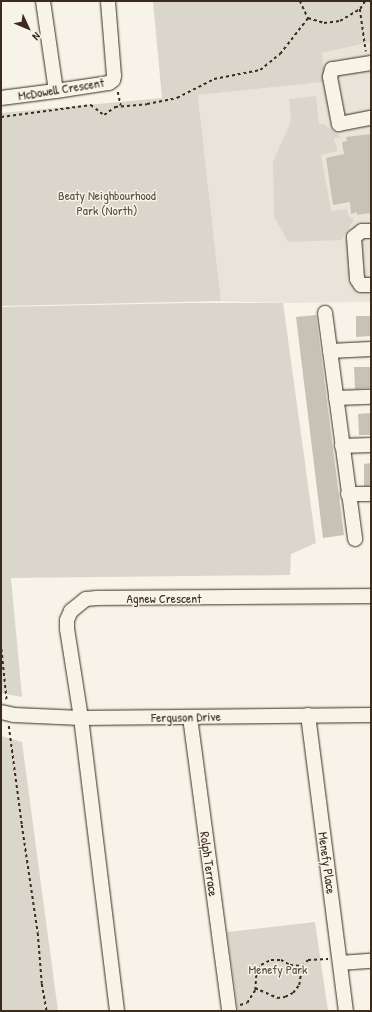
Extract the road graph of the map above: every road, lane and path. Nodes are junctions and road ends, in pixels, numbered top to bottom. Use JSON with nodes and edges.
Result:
{"nodes":[{"id":1,"x":43,"y":1,"type":"edge"},
{"id":2,"x":108,"y":1,"type":"edge"},
{"id":3,"x":300,"y":1,"type":"edge"},
{"id":4,"x":365,"y":1,"type":"edge"},
{"id":5,"x":360,"y":8,"type":"junction"},
{"id":6,"x":308,"y":18,"type":"junction"},
{"id":7,"x":369,"y":63,"type":"edge"},
{"id":8,"x":56,"y":92,"type":"junction"},
{"id":9,"x":1,"y":98,"type":"edge"},
{"id":10,"x":1,"y":117,"type":"edge"},
{"id":11,"x":371,"y":118,"type":"edge"},
{"id":12,"x":371,"y":231,"type":"edge"},
{"id":13,"x":371,"y":285,"type":"edge"},
{"id":14,"x":325,"y":313,"type":"dead end"},
{"id":15,"x":371,"y":349,"type":"edge"},
{"id":16,"x":330,"y":351,"type":"junction"},
{"id":17,"x":371,"y":397,"type":"edge"},
{"id":18,"x":336,"y":398,"type":"junction"},
{"id":19,"x":371,"y":445,"type":"edge"},
{"id":20,"x":342,"y":446,"type":"junction"},
{"id":21,"x":348,"y":494,"type":"junction"},
{"id":22,"x":371,"y":494,"type":"edge"},
{"id":23,"x":356,"y":539,"type":"dead end"},
{"id":24,"x":371,"y":596,"type":"edge"},
{"id":25,"x":1,"y":643,"type":"edge"},
{"id":26,"x":4,"y":712,"type":"edge"},
{"id":27,"x":308,"y":715,"type":"junction"},
{"id":28,"x":371,"y":715,"type":"edge"},
{"id":29,"x":190,"y":717,"type":"junction"},
{"id":30,"x":80,"y":718,"type":"junction"},
{"id":31,"x":340,"y":961,"type":"junction"},
{"id":32,"x":371,"y":961,"type":"edge"},
{"id":33,"x":302,"y":966,"type":"junction"},
{"id":34,"x":256,"y":988,"type":"junction"},
{"id":35,"x":229,"y":1009,"type":"edge"},
{"id":36,"x":47,"y":1011,"type":"edge"},
{"id":37,"x":117,"y":1011,"type":"edge"},
{"id":38,"x":346,"y":1011,"type":"edge"}],
"edges":[{"from":1,"to":8,"type":"street"},
{"from":2,"to":8,"type":"street","name":"McDowell Crescent"},
{"from":3,"to":6,"type":"path"},
{"from":4,"to":5,"type":"path"},
{"from":5,"to":6,"type":"path"},
{"from":5,"to":7,"type":"path"},
{"from":6,"to":10,"type":"path"},
{"from":7,"to":11,"type":"street"},
{"from":8,"to":9,"type":"street","name":"McDowell Crescent"},
{"from":12,"to":13,"type":"street"},
{"from":14,"to":16,"type":"street"},
{"from":15,"to":16,"type":"street"},
{"from":16,"to":18,"type":"street"},
{"from":17,"to":18,"type":"street"},
{"from":18,"to":20,"type":"street"},
{"from":19,"to":20,"type":"street"},
{"from":20,"to":21,"type":"street"},
{"from":21,"to":22,"type":"street"},
{"from":21,"to":23,"type":"street"},
{"from":24,"to":30,"type":"street","name":"Agnew Crescent"},
{"from":25,"to":26,"type":"path"},
{"from":26,"to":30,"type":"street","name":"Ferguson Drive"},
{"from":26,"to":36,"type":"path"},
{"from":27,"to":28,"type":"street","name":"Ferguson Drive"},
{"from":27,"to":29,"type":"street","name":"Ferguson Drive"},
{"from":27,"to":31,"type":"street","name":"Menefy Place"},
{"from":29,"to":30,"type":"street","name":"Ferguson Drive"},
{"from":29,"to":35,"type":"street","name":"Rolph Terrace"},
{"from":30,"to":37,"type":"street"},
{"from":31,"to":32,"type":"street"},
{"from":31,"to":33,"type":"path"},
{"from":31,"to":38,"type":"street","name":"Menefy Place"},
{"from":33,"to":34,"type":"path"},
{"from":33,"to":34,"type":"path"},
{"from":34,"to":35,"type":"path"}]}
